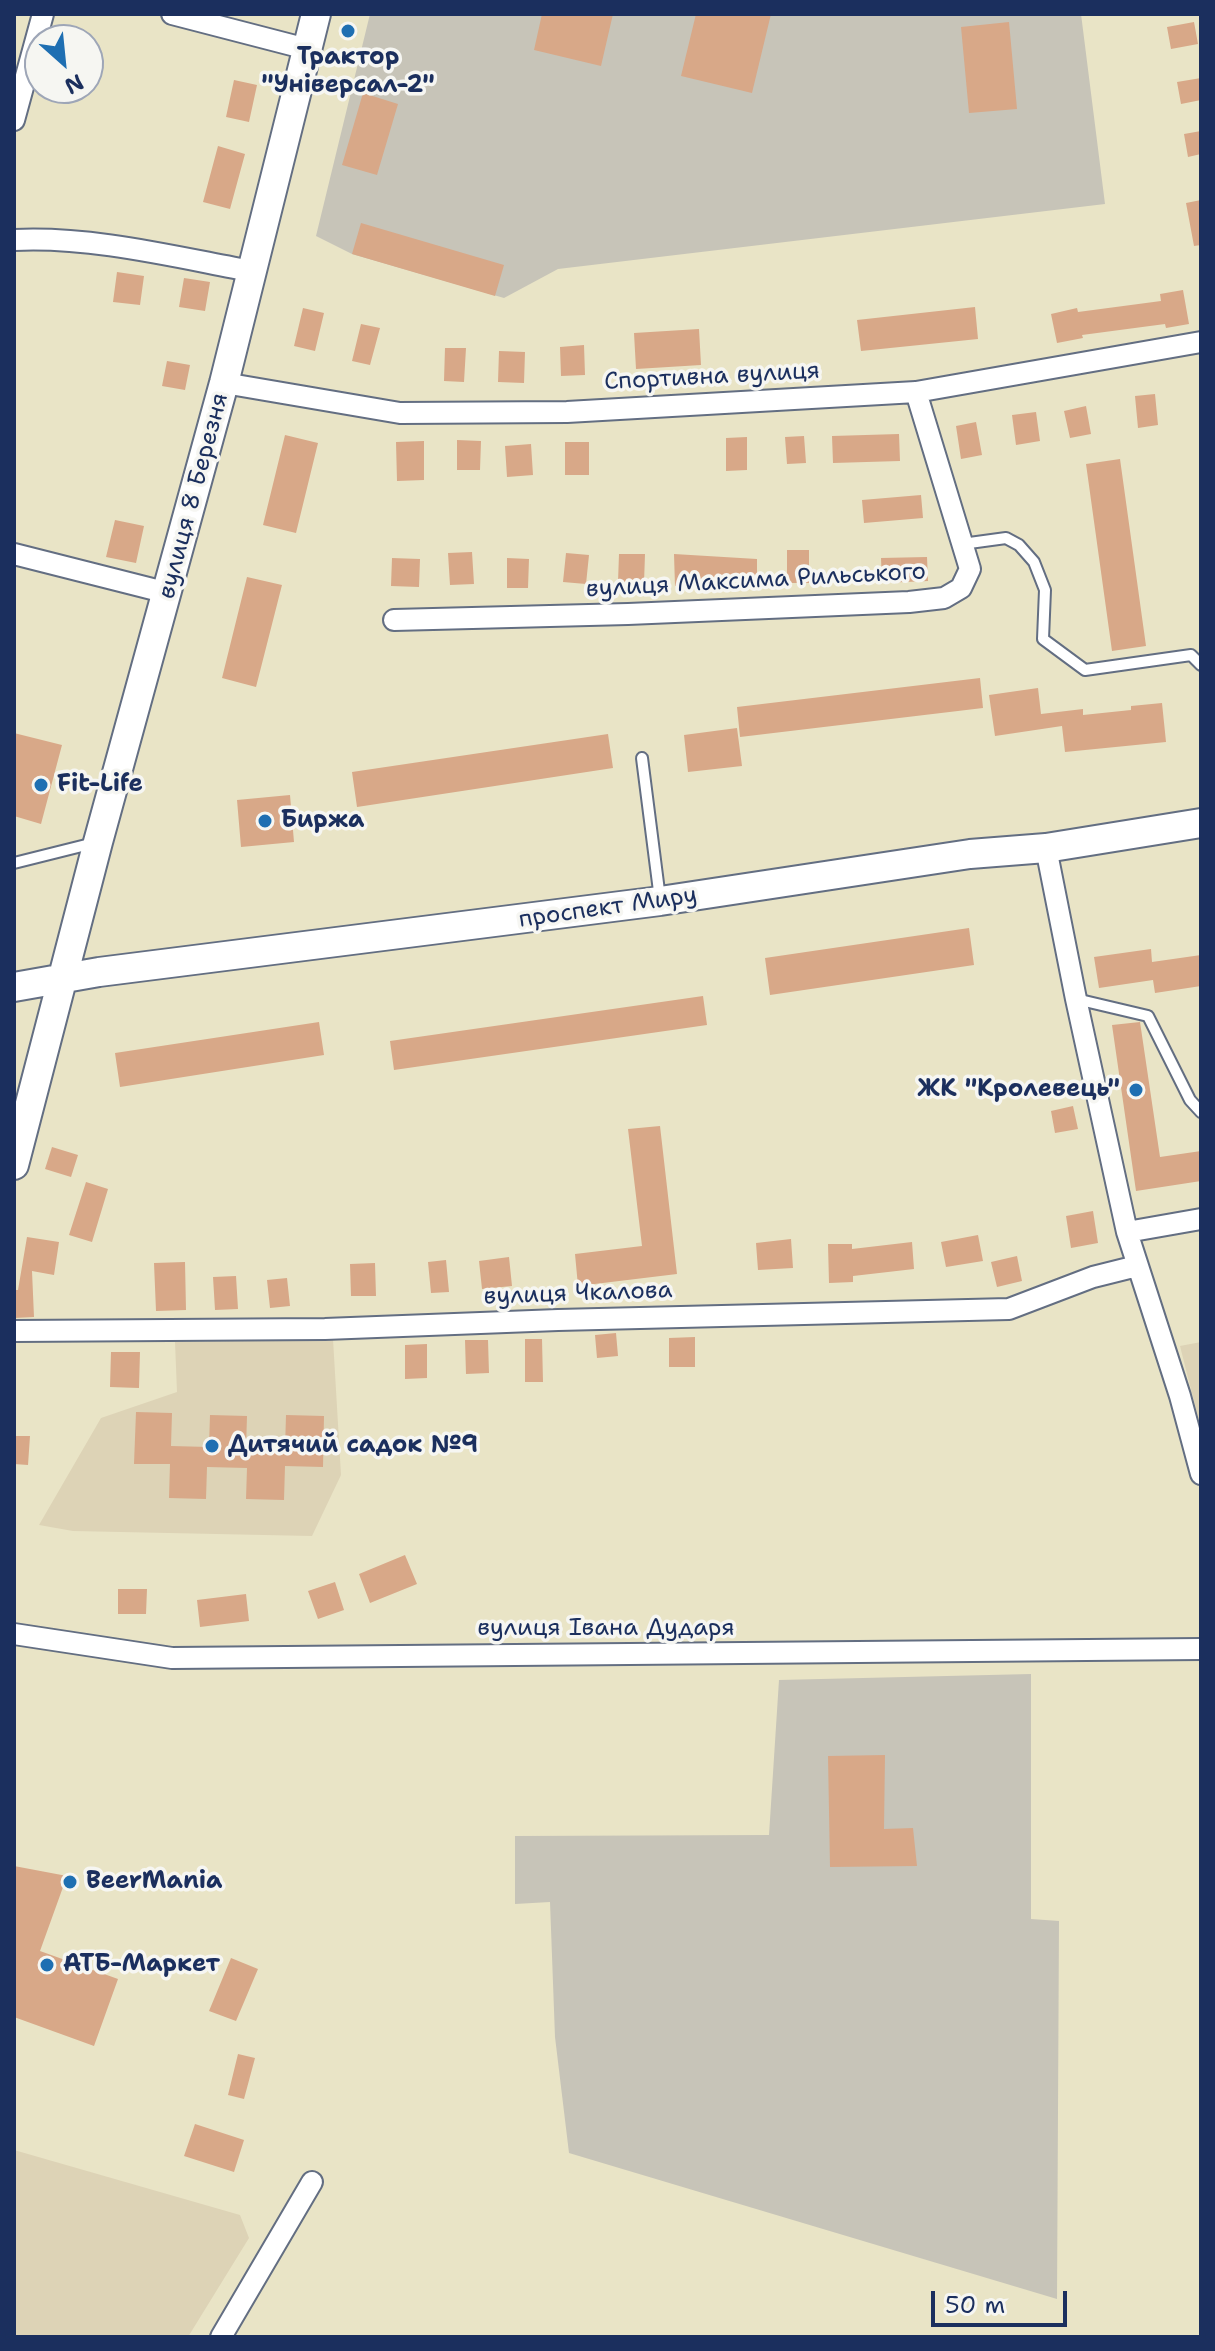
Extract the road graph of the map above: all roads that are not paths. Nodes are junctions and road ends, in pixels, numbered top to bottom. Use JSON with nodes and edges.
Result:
{"nodes":[{"id":1,"x":43,"y":14,"type":"edge"},
{"id":2,"x":172,"y":14,"type":"edge"},
{"id":3,"x":316,"y":14,"type":"edge"},
{"id":4,"x":307,"y":49,"type":"junction"},
{"id":5,"x":14,"y":120,"type":"edge"},
{"id":6,"x":14,"y":240,"type":"edge"},
{"id":7,"x":251,"y":271,"type":"junction"},
{"id":8,"x":1201,"y":342,"type":"edge"},
{"id":9,"x":224,"y":383,"type":"junction"},
{"id":10,"x":916,"y":392,"type":"junction"},
{"id":11,"x":961,"y":544,"type":"junction"},
{"id":12,"x":14,"y":554,"type":"edge"},
{"id":13,"x":168,"y":593,"type":"junction"},
{"id":14,"x":394,"y":620,"type":"dead end"},
{"id":15,"x":1201,"y":665,"type":"edge"},
{"id":16,"x":642,"y":758,"type":"dead end"},
{"id":17,"x":1201,"y":823,"type":"edge"},
{"id":18,"x":98,"y":842,"type":"junction"},
{"id":19,"x":1046,"y":848,"type":"junction"},
{"id":20,"x":14,"y":863,"type":"edge"},
{"id":21,"x":660,"y":901,"type":"junction"},
{"id":22,"x":65,"y":977,"type":"junction"},
{"id":23,"x":14,"y":987,"type":"edge"},
{"id":24,"x":1076,"y":999,"type":"junction"},
{"id":25,"x":1201,"y":1112,"type":"edge"},
{"id":26,"x":14,"y":1165,"type":"edge"},
{"id":27,"x":1201,"y":1219,"type":"edge"},
{"id":28,"x":1127,"y":1232,"type":"junction"},
{"id":29,"x":1137,"y":1266,"type":"junction"},
{"id":30,"x":14,"y":1331,"type":"edge"},
{"id":31,"x":1201,"y":1474,"type":"edge"},
{"id":32,"x":14,"y":1634,"type":"edge"},
{"id":33,"x":1201,"y":1649,"type":"edge"},
{"id":34,"x":312,"y":2182,"type":"dead end"},
{"id":35,"x":221,"y":2337,"type":"edge"}],
"edges":[{"from":1,"to":5,"type":"street"},
{"from":2,"to":4,"type":"street"},
{"from":3,"to":4,"type":"main road","name":"вулиця 8 Березня"},
{"from":4,"to":7,"type":"main road","name":"вулиця 8 Березня"},
{"from":6,"to":7,"type":"street"},
{"from":7,"to":9,"type":"main road","name":"вулиця 8 Березня"},
{"from":8,"to":10,"type":"street","name":"Спортивна вулиця"},
{"from":9,"to":10,"type":"street","name":"Спортивна вулиця"},
{"from":9,"to":13,"type":"main road","name":"вулиця 8 Березня"},
{"from":10,"to":11,"type":"street","name":"вулиця Максима Рильського"},
{"from":11,"to":14,"type":"street","name":"вулиця Максима Рильського"},
{"from":11,"to":15,"type":"lane"},
{"from":12,"to":13,"type":"street"},
{"from":13,"to":18,"type":"main road","name":"вулиця 8 Березня"},
{"from":16,"to":21,"type":"lane"},
{"from":17,"to":19,"type":"main road","name":"проспект Миру"},
{"from":18,"to":20,"type":"lane"},
{"from":18,"to":22,"type":"main road","name":"вулиця 8 Березня"},
{"from":19,"to":21,"type":"main road","name":"проспект Миру"},
{"from":19,"to":24,"type":"street"},
{"from":21,"to":22,"type":"main road","name":"проспект Миру"},
{"from":22,"to":23,"type":"main road","name":"проспект Миру"},
{"from":22,"to":26,"type":"main road","name":"вулиця 8 Березня"},
{"from":24,"to":25,"type":"lane"},
{"from":24,"to":28,"type":"street"},
{"from":27,"to":28,"type":"street"},
{"from":28,"to":29,"type":"street"},
{"from":29,"to":30,"type":"street","name":"вулиця Чкалова"},
{"from":29,"to":31,"type":"street"},
{"from":32,"to":33,"type":"street","name":"вулиця Івана Дударя"},
{"from":34,"to":35,"type":"street"}]}
